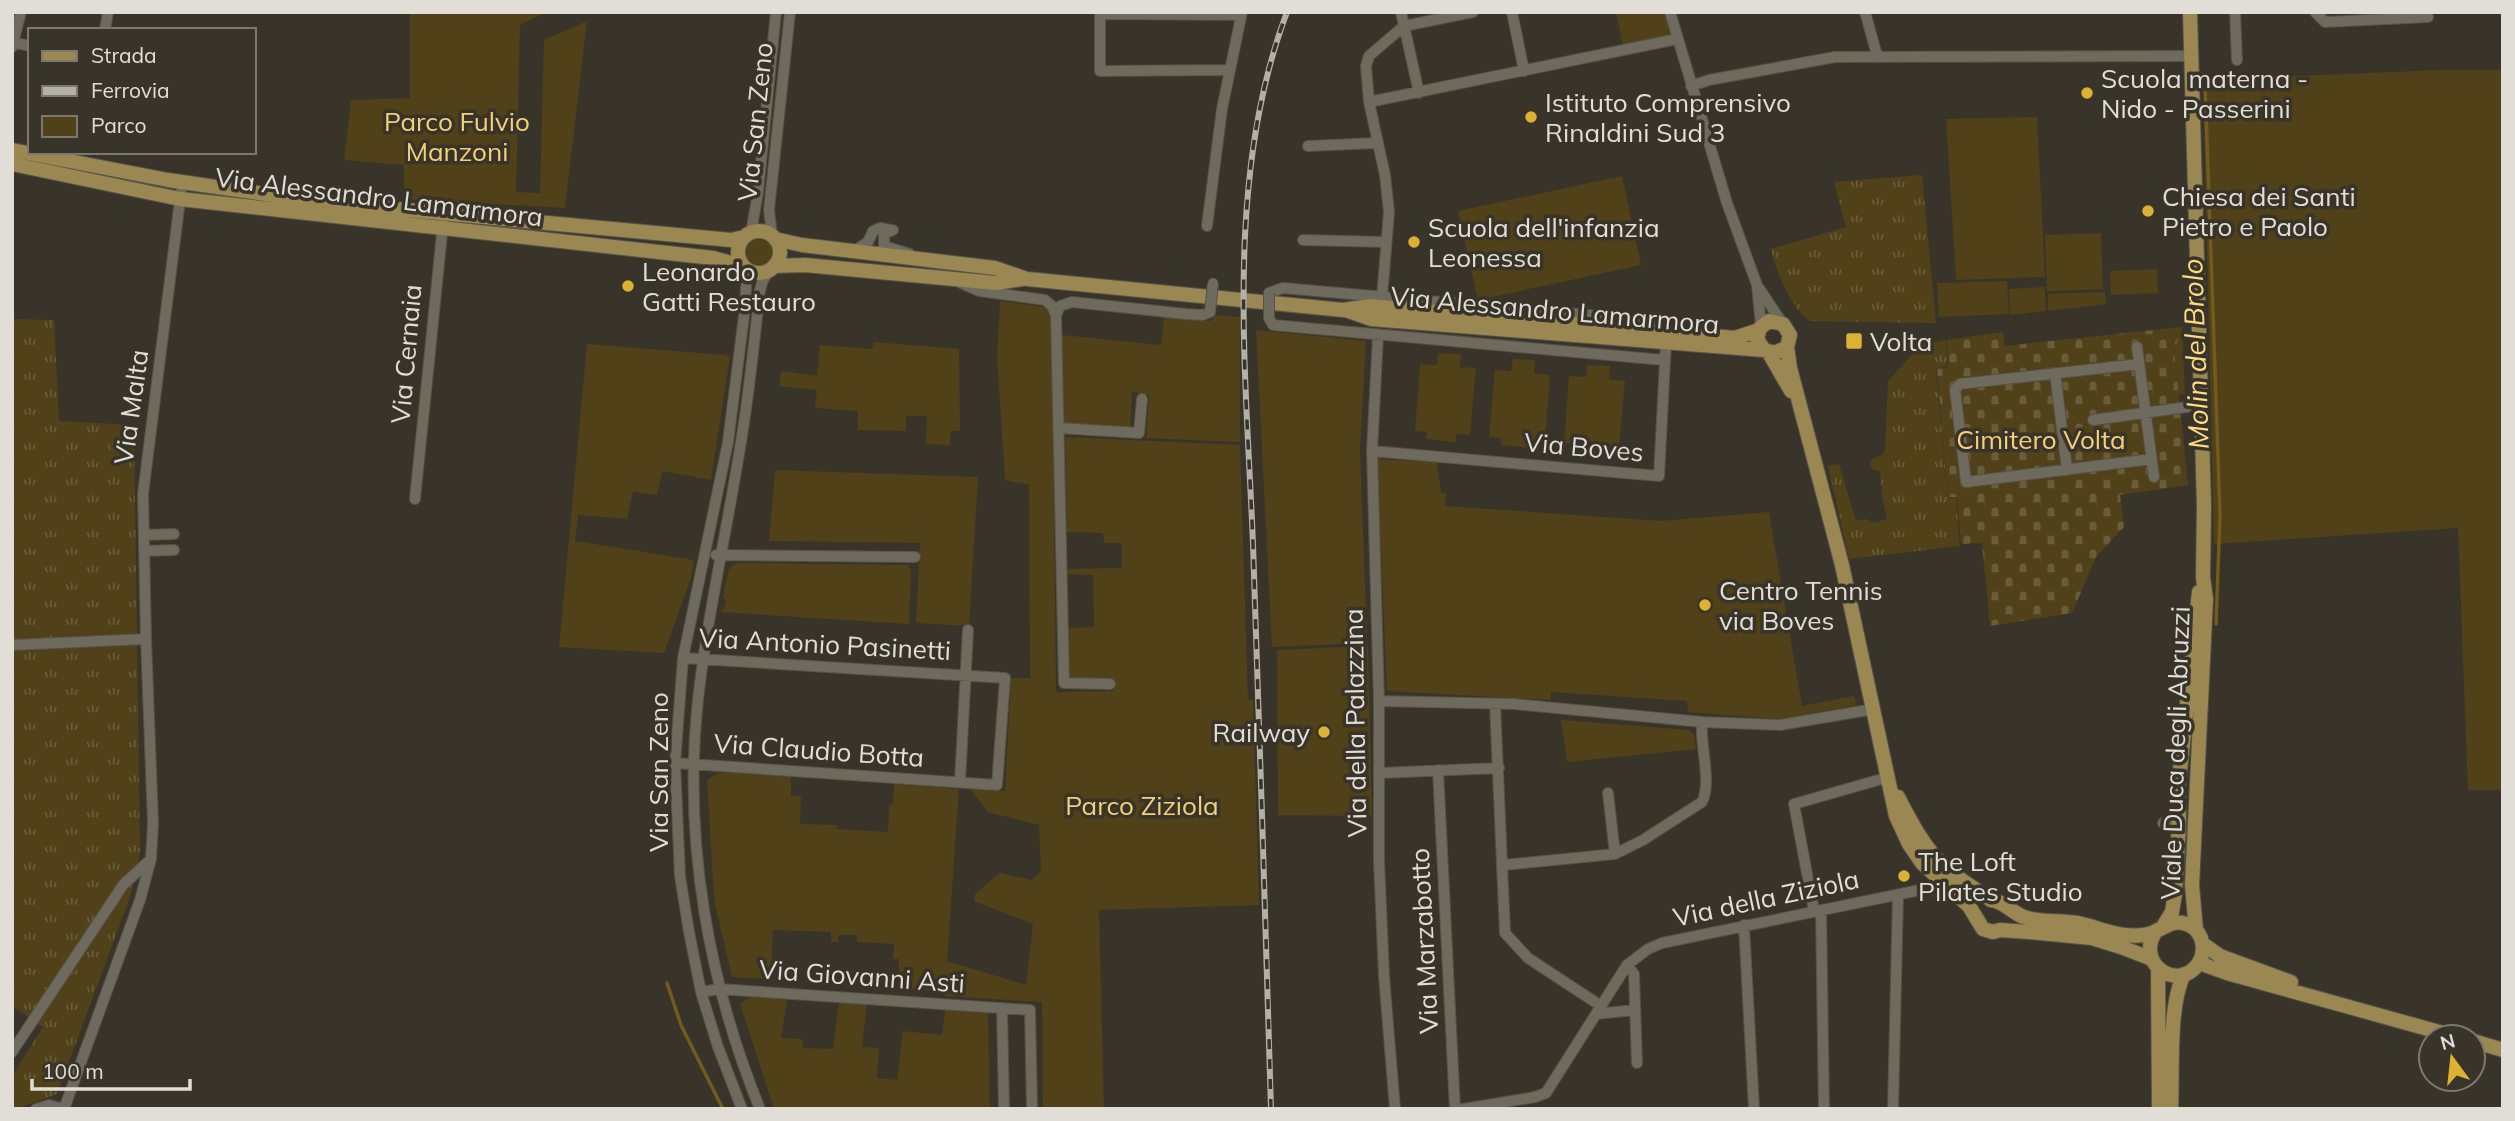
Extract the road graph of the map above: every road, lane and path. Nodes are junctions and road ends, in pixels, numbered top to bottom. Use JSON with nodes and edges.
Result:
{"nodes":[{"id":1,"x":21,"y":12,"type":"edge"},
{"id":2,"x":776,"y":12,"type":"edge"},
{"id":3,"x":790,"y":12,"type":"edge"},
{"id":4,"x":1401,"y":12,"type":"edge"},
{"id":5,"x":1472,"y":12,"type":"edge"},
{"id":6,"x":1511,"y":12,"type":"edge"},
{"id":7,"x":1670,"y":12,"type":"edge"},
{"id":8,"x":1865,"y":12,"type":"edge"},
{"id":9,"x":2190,"y":12,"type":"edge"},
{"id":10,"x":2235,"y":12,"type":"edge"},
{"id":11,"x":2315,"y":12,"type":"edge"},
{"id":12,"x":1241,"y":14,"type":"edge"},
{"id":13,"x":2428,"y":17,"type":"dead end"},
{"id":14,"x":1404,"y":26,"type":"junction"},
{"id":15,"x":1677,"y":39,"type":"junction"},
{"id":16,"x":13,"y":44,"type":"edge"},
{"id":17,"x":1877,"y":55,"type":"junction"},
{"id":18,"x":2192,"y":56,"type":"junction"},
{"id":19,"x":2236,"y":60,"type":"dead end"},
{"id":20,"x":1230,"y":70,"type":"junction"},
{"id":21,"x":1524,"y":71,"type":"junction"},
{"id":22,"x":1691,"y":86,"type":"junction"},
{"id":23,"x":1419,"y":93,"type":"junction"},
{"id":24,"x":1369,"y":102,"type":"junction"},
{"id":25,"x":1377,"y":143,"type":"junction"},
{"id":26,"x":1308,"y":146,"type":"dead end"},
{"id":27,"x":46,"y":154,"type":"edge"},
{"id":28,"x":80,"y":158,"type":"edge"},
{"id":29,"x":12,"y":164,"type":"edge"},
{"id":30,"x":183,"y":182,"type":"junction"},
{"id":31,"x":180,"y":199,"type":"junction"},
{"id":32,"x":443,"y":221,"type":"junction"},
{"id":33,"x":1207,"y":226,"type":"dead end"},
{"id":34,"x":748,"y":235,"type":"junction"},
{"id":35,"x":774,"y":237,"type":"junction"},
{"id":36,"x":1303,"y":240,"type":"dead end"},
{"id":37,"x":1386,"y":242,"type":"junction"},
{"id":38,"x":853,"y":251,"type":"junction"},
{"id":39,"x":916,"y":257,"type":"junction"},
{"id":40,"x":745,"y":268,"type":"junction"},
{"id":41,"x":772,"y":268,"type":"junction"},
{"id":42,"x":952,"y":279,"type":"junction"},
{"id":43,"x":1027,"y":279,"type":"junction"},
{"id":44,"x":1213,"y":283,"type":"dead end"},
{"id":45,"x":1757,"y":285,"type":"junction"},
{"id":46,"x":1382,"y":298,"type":"junction"},
{"id":47,"x":1056,"y":315,"type":"junction"},
{"id":48,"x":1783,"y":324,"type":"junction"},
{"id":49,"x":1760,"y":328,"type":"junction"},
{"id":50,"x":1378,"y":336,"type":"junction"},
{"id":51,"x":1666,"y":337,"type":"junction"},
{"id":52,"x":2137,"y":347,"type":"dead end"},
{"id":53,"x":1775,"y":351,"type":"junction"},
{"id":54,"x":1664,"y":360,"type":"junction"},
{"id":55,"x":2139,"y":364,"type":"junction"},
{"id":56,"x":2055,"y":373,"type":"junction"},
{"id":57,"x":1142,"y":399,"type":"dead end"},
{"id":58,"x":2188,"y":407,"type":"dead end"},
{"id":59,"x":2146,"y":413,"type":"junction"},
{"id":60,"x":2093,"y":420,"type":"dead end"},
{"id":61,"x":1058,"y":428,"type":"junction"},
{"id":62,"x":1371,"y":452,"type":"junction"},
{"id":63,"x":2152,"y":459,"type":"junction"},
{"id":64,"x":2067,"y":470,"type":"junction"},
{"id":65,"x":2154,"y":477,"type":"dead end"},
{"id":66,"x":415,"y":499,"type":"dead end"},
{"id":67,"x":174,"y":534,"type":"dead end"},
{"id":68,"x":144,"y":535,"type":"junction"},
{"id":69,"x":174,"y":550,"type":"dead end"},
{"id":70,"x":144,"y":551,"type":"junction"},
{"id":71,"x":707,"y":553,"type":"junction"},
{"id":72,"x":721,"y":556,"type":"junction"},
{"id":73,"x":915,"y":557,"type":"dead end"},
{"id":74,"x":2203,"y":577,"type":"junction"},
{"id":75,"x":968,"y":630,"type":"dead end"},
{"id":76,"x":146,"y":639,"type":"junction"},
{"id":77,"x":12,"y":645,"type":"edge"},
{"id":78,"x":684,"y":658,"type":"junction"},
{"id":79,"x":704,"y":660,"type":"junction"},
{"id":80,"x":965,"y":675,"type":"junction"},
{"id":81,"x":1005,"y":678,"type":"joint"},
{"id":82,"x":1110,"y":684,"type":"dead end"},
{"id":83,"x":1379,"y":701,"type":"junction"},
{"id":84,"x":1495,"y":704,"type":"junction"},
{"id":85,"x":1874,"y":709,"type":"junction"},
{"id":86,"x":1702,"y":722,"type":"junction"},
{"id":87,"x":675,"y":764,"type":"junction"},
{"id":88,"x":695,"y":764,"type":"junction"},
{"id":89,"x":1499,"y":768,"type":"junction"},
{"id":90,"x":1438,"y":770,"type":"junction"},
{"id":91,"x":1380,"y":773,"type":"junction"},
{"id":92,"x":1890,"y":781,"type":"junction"},
{"id":93,"x":960,"y":782,"type":"junction"},
{"id":94,"x":1608,"y":793,"type":"dead end"},
{"id":95,"x":2163,"y":822,"type":"dead end"},
{"id":96,"x":2179,"y":822,"type":"junction"},
{"id":97,"x":1615,"y":854,"type":"junction"},
{"id":98,"x":151,"y":859,"type":"junction"},
{"id":99,"x":1503,"y":865,"type":"junction"},
{"id":100,"x":1937,"y":878,"type":"junction"},
{"id":101,"x":1971,"y":886,"type":"junction"},
{"id":102,"x":1920,"y":890,"type":"junction"},
{"id":103,"x":1952,"y":891,"type":"junction"},
{"id":104,"x":1898,"y":895,"type":"junction"},
{"id":105,"x":1991,"y":900,"type":"junction"},
{"id":106,"x":2007,"y":908,"type":"junction"},
{"id":107,"x":1818,"y":911,"type":"junction"},
{"id":108,"x":1977,"y":919,"type":"junction"},
{"id":109,"x":1744,"y":925,"type":"junction"},
{"id":110,"x":2160,"y":928,"type":"junction"},
{"id":111,"x":2000,"y":930,"type":"junction"},
{"id":112,"x":2196,"y":930,"type":"junction"},
{"id":113,"x":2203,"y":944,"type":"junction"},
{"id":114,"x":2199,"y":963,"type":"junction"},
{"id":115,"x":2155,"y":964,"type":"junction"},
{"id":116,"x":1627,"y":965,"type":"junction"},
{"id":117,"x":2184,"y":974,"type":"junction"},
{"id":118,"x":719,"y":989,"type":"junction"},
{"id":119,"x":701,"y":992,"type":"junction"},
{"id":120,"x":2326,"y":1000,"type":"junction"},
{"id":121,"x":1595,"y":1002,"type":"dead end"},
{"id":122,"x":1002,"y":1009,"type":"junction"},
{"id":123,"x":1635,"y":1010,"type":"junction"},
{"id":124,"x":1596,"y":1014,"type":"junction"},
{"id":125,"x":2417,"y":1026,"type":"edge"},
{"id":126,"x":12,"y":1052,"type":"edge"},
{"id":127,"x":1637,"y":1063,"type":"dead end"},
{"id":128,"x":728,"y":1070,"type":"junction"},
{"id":129,"x":36,"y":1109,"type":"edge"},
{"id":130,"x":64,"y":1109,"type":"edge"},
{"id":131,"x":736,"y":1109,"type":"edge"},
{"id":132,"x":742,"y":1109,"type":"edge"},
{"id":133,"x":760,"y":1109,"type":"edge"},
{"id":134,"x":1004,"y":1109,"type":"edge"},
{"id":135,"x":1032,"y":1109,"type":"edge"},
{"id":136,"x":1395,"y":1109,"type":"edge"},
{"id":137,"x":1455,"y":1109,"type":"edge"},
{"id":138,"x":1463,"y":1109,"type":"edge"},
{"id":139,"x":1754,"y":1109,"type":"edge"},
{"id":140,"x":1824,"y":1109,"type":"edge"},
{"id":141,"x":1892,"y":1109,"type":"edge"},
{"id":142,"x":2159,"y":1109,"type":"edge"},
{"id":143,"x":2172,"y":1109,"type":"edge"}],
"edges":[{"from":1,"to":16,"type":"street"},
{"from":2,"to":34,"type":"street","name":"Via San Zeno"},
{"from":3,"to":35,"type":"street","name":"Via San Zeno"},
{"from":4,"to":14,"type":"street"},
{"from":5,"to":14,"type":"street"},
{"from":6,"to":21,"type":"street"},
{"from":7,"to":15,"type":"street"},
{"from":8,"to":17,"type":"street"},
{"from":9,"to":18,"type":"main road","name":"Viale Duca degli Abruzzi"},
{"from":10,"to":19,"type":"street"},
{"from":11,"to":13,"type":"street"},
{"from":12,"to":20,"type":"street"},
{"from":12,"to":20,"type":"street"},
{"from":14,"to":23,"type":"street"},
{"from":14,"to":24,"type":"street"},
{"from":15,"to":21,"type":"street"},
{"from":15,"to":22,"type":"street"},
{"from":17,"to":18,"type":"street"},
{"from":17,"to":22,"type":"street"},
{"from":18,"to":74,"type":"main road","name":"Viale Duca degli Abruzzi"},
{"from":20,"to":33,"type":"street"},
{"from":21,"to":23,"type":"street"},
{"from":22,"to":45,"type":"street"},
{"from":23,"to":24,"type":"street"},
{"from":24,"to":25,"type":"street"},
{"from":25,"to":26,"type":"street"},
{"from":25,"to":37,"type":"street"},
{"from":27,"to":28,"type":"main road","name":"Via Alessandro Lamarmora"},
{"from":28,"to":30,"type":"main road","name":"Via Alessandro Lamarmora"},
{"from":29,"to":31,"type":"main road","name":"Via Alessandro Lamarmora"},
{"from":30,"to":31,"type":"street","name":"Via Malta"},
{"from":30,"to":32,"type":"main road","name":"Via Alessandro Lamarmora"},
{"from":31,"to":32,"type":"main road","name":"Via Alessandro Lamarmora"},
{"from":31,"to":68,"type":"street","name":"Via Malta"},
{"from":32,"to":34,"type":"main road","name":"Via Alessandro Lamarmora"},
{"from":32,"to":40,"type":"main road","name":"Via Alessandro Lamarmora"},
{"from":32,"to":66,"type":"street","name":"Via Cernaia"},
{"from":34,"to":35,"type":"main road"},
{"from":34,"to":40,"type":"main road"},
{"from":35,"to":38,"type":"main road","name":"Via Alessandro Lamarmora"},
{"from":35,"to":41,"type":"main road"},
{"from":36,"to":37,"type":"street","name":"Via Alessandro Lamarmora"},
{"from":37,"to":46,"type":"street"},
{"from":38,"to":39,"type":"main road","name":"Via Alessandro Lamarmora"},
{"from":38,"to":39,"type":"street","name":"Via Alessandro Lamarmora"},
{"from":39,"to":43,"type":"main road","name":"Via Alessandro Lamarmora"},
{"from":40,"to":41,"type":"main road"},
{"from":40,"to":71,"type":"street","name":"Via San Zeno"},
{"from":41,"to":42,"type":"main road","name":"Via Alessandro Lamarmora"},
{"from":41,"to":72,"type":"street","name":"Via San Zeno"},
{"from":42,"to":43,"type":"main road","name":"Via Alessandro Lamarmora"},
{"from":42,"to":47,"type":"street","name":"Via Alessandro Lamarmora"},
{"from":43,"to":51,"type":"main road","name":"Via Alessandro Lamarmora"},
{"from":44,"to":47,"type":"street","bridge":true},
{"from":45,"to":48,"type":"street"},
{"from":45,"to":49,"type":"street"},
{"from":46,"to":50,"type":"street","name":"Via Alessandro Lamarmora","bridge":true},
{"from":46,"to":51,"type":"street","name":"Via Alessandro Lamarmora"},
{"from":47,"to":61,"type":"street"},
{"from":48,"to":49,"type":"main road"},
{"from":48,"to":53,"type":"main road"},
{"from":49,"to":51,"type":"main road","name":"Via Alessandro Lamarmora"},
{"from":49,"to":53,"type":"main road"},
{"from":50,"to":54,"type":"street","name":"Via Alessandro Lamarmora"},
{"from":50,"to":62,"type":"street","name":"Via della Palazzina"},
{"from":51,"to":53,"type":"main road","name":"Via Alessandro Lamarmora"},
{"from":51,"to":54,"type":"street","name":"Via Boves"},
{"from":52,"to":55,"type":"street"},
{"from":53,"to":85,"type":"main road"},
{"from":54,"to":62,"type":"street","name":"Via Boves"},
{"from":55,"to":56,"type":"street"},
{"from":55,"to":59,"type":"street"},
{"from":56,"to":64,"type":"street"},
{"from":56,"to":64,"type":"street"},
{"from":57,"to":61,"type":"street"},
{"from":58,"to":59,"type":"street"},
{"from":59,"to":60,"type":"street"},
{"from":59,"to":63,"type":"street"},
{"from":61,"to":82,"type":"street"},
{"from":62,"to":83,"type":"street","name":"Via della Palazzina"},
{"from":63,"to":64,"type":"street"},
{"from":63,"to":65,"type":"street"},
{"from":67,"to":68,"type":"street"},
{"from":68,"to":70,"type":"street","name":"Via Malta"},
{"from":69,"to":70,"type":"street"},
{"from":70,"to":76,"type":"street","name":"Via Malta"},
{"from":71,"to":72,"type":"street"},
{"from":71,"to":78,"type":"street","name":"Via San Zeno"},
{"from":72,"to":73,"type":"street"},
{"from":72,"to":79,"type":"street","name":"Via San Zeno"},
{"from":74,"to":96,"type":"main road","name":"Viale Duca degli Abruzzi"},
{"from":74,"to":112,"type":"main road","name":"Viale Duca degli Abruzzi"},
{"from":75,"to":80,"type":"street","name":"Via Antonio Pasinetti"},
{"from":76,"to":77,"type":"street"},
{"from":76,"to":98,"type":"street","name":"Via Malta"},
{"from":78,"to":79,"type":"street","name":"Via Antonio Pasinetti"},
{"from":78,"to":87,"type":"street","name":"Via San Zeno"},
{"from":79,"to":80,"type":"street","name":"Via Antonio Pasinetti"},
{"from":79,"to":88,"type":"street","name":"Via San Zeno"},
{"from":80,"to":81,"type":"street","name":"Via Antonio Pasinetti"},
{"from":80,"to":93,"type":"street","name":"Via Claudio Botta"},
{"from":81,"to":93,"type":"street","name":"Via Claudio Botta"},
{"from":83,"to":84,"type":"street"},
{"from":83,"to":91,"type":"street","name":"Via della Palazzina"},
{"from":84,"to":86,"type":"street"},
{"from":84,"to":89,"type":"street"},
{"from":85,"to":86,"type":"street"},
{"from":85,"to":92,"type":"main road"},
{"from":86,"to":97,"type":"street"},
{"from":87,"to":88,"type":"street","name":"Via Claudio Botta"},
{"from":87,"to":119,"type":"street","name":"Via San Zeno"},
{"from":88,"to":93,"type":"street","name":"Via Claudio Botta"},
{"from":88,"to":118,"type":"street","name":"Via San Zeno"},
{"from":89,"to":90,"type":"street"},
{"from":89,"to":99,"type":"street"},
{"from":90,"to":91,"type":"street"},
{"from":90,"to":137,"type":"street","name":"Via Marzabotto"},
{"from":91,"to":136,"type":"street","name":"Via della Palazzina"},
{"from":92,"to":100,"type":"main road"},
{"from":92,"to":101,"type":"main road"},
{"from":92,"to":107,"type":"street"},
{"from":94,"to":97,"type":"street"},
{"from":95,"to":96,"type":"street"},
{"from":96,"to":110,"type":"main road","name":"Viale Duca degli Abruzzi"},
{"from":97,"to":99,"type":"street"},
{"from":98,"to":126,"type":"street"},
{"from":98,"to":130,"type":"street","name":"Via Malta"},
{"from":99,"to":121,"type":"street"},
{"from":100,"to":101,"type":"street"},
{"from":100,"to":102,"type":"street"},
{"from":100,"to":103,"type":"main road"},
{"from":101,"to":105,"type":"main road"},
{"from":102,"to":103,"type":"street"},
{"from":102,"to":104,"type":"street","name":"Via della Ziziola"},
{"from":103,"to":108,"type":"main road"},
{"from":104,"to":107,"type":"street","name":"Via della Ziziola"},
{"from":104,"to":141,"type":"street"},
{"from":105,"to":106,"type":"main road"},
{"from":105,"to":108,"type":"main road"},
{"from":106,"to":110,"type":"main road"},
{"from":106,"to":111,"type":"main road"},
{"from":107,"to":109,"type":"street","name":"Via della Ziziola"},
{"from":107,"to":140,"type":"street"},
{"from":108,"to":111,"type":"main road"},
{"from":109,"to":116,"type":"street","name":"Via della Ziziola"},
{"from":109,"to":139,"type":"street"},
{"from":110,"to":112,"type":"main road"},
{"from":110,"to":115,"type":"main road"},
{"from":111,"to":115,"type":"main road"},
{"from":112,"to":113,"type":"main road"},
{"from":113,"to":114,"type":"main road"},
{"from":113,"to":120,"type":"main road"},
{"from":114,"to":117,"type":"main road"},
{"from":114,"to":120,"type":"main road"},
{"from":115,"to":117,"type":"main road"},
{"from":115,"to":142,"type":"main road"},
{"from":116,"to":123,"type":"street"},
{"from":116,"to":124,"type":"street","name":"Via della Ziziola"},
{"from":117,"to":143,"type":"main road"},
{"from":118,"to":119,"type":"street"},
{"from":118,"to":122,"type":"street","name":"Via Giovanni Asti"},
{"from":118,"to":133,"type":"street","name":"Via San Zeno"},
{"from":119,"to":128,"type":"street","name":"Via San Zeno"},
{"from":120,"to":125,"type":"main road"},
{"from":122,"to":134,"type":"street"},
{"from":122,"to":135,"type":"street","name":"Via Giovanni Asti"},
{"from":123,"to":124,"type":"street"},
{"from":123,"to":127,"type":"street"},
{"from":124,"to":138,"type":"street","name":"Via della Ziziola"},
{"from":128,"to":131,"type":"street"},
{"from":128,"to":132,"type":"street","name":"Via San Zeno"},
{"from":129,"to":130,"type":"street","name":"Via Malta"}]}
